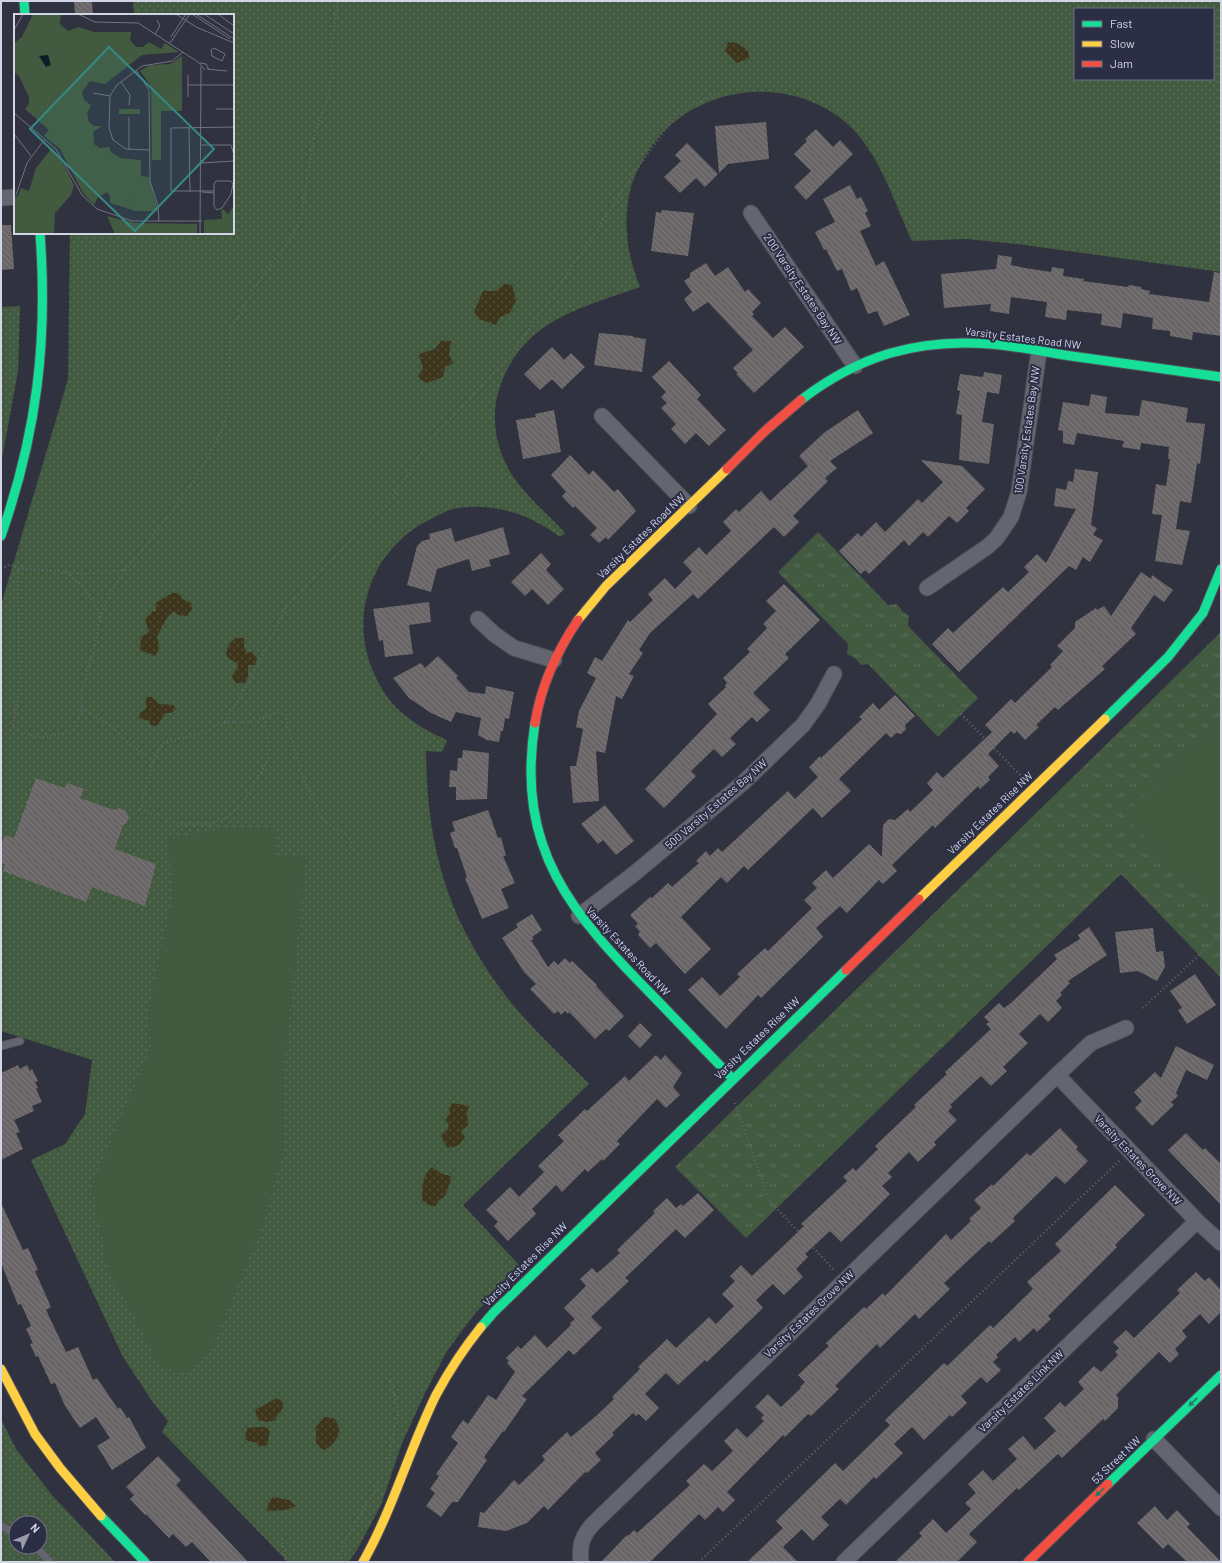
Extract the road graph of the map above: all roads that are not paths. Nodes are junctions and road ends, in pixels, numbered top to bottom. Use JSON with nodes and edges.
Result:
{"nodes":[{"id":1,"x":24,"y":1,"type":"edge"},
{"id":2,"x":25,"y":14,"type":"edge"},
{"id":3,"x":14,"y":197,"type":"edge"},
{"id":4,"x":1,"y":198,"type":"edge"},
{"id":5,"x":751,"y":212,"type":"dead end"},
{"id":6,"x":40,"y":234,"type":"edge"},
{"id":7,"x":1039,"y":351,"type":"junction"},
{"id":8,"x":855,"y":366,"type":"junction"},
{"id":9,"x":1221,"y":377,"type":"edge"},
{"id":10,"x":602,"y":416,"type":"dead end"},
{"id":11,"x":689,"y":506,"type":"junction"},
{"id":12,"x":1,"y":536,"type":"edge"},
{"id":13,"x":1221,"y":569,"type":"edge"},
{"id":14,"x":927,"y":588,"type":"dead end"},
{"id":15,"x":478,"y":619,"type":"dead end"},
{"id":16,"x":554,"y":660,"type":"junction"},
{"id":17,"x":834,"y":674,"type":"dead end"},
{"id":18,"x":579,"y":916,"type":"junction"},
{"id":19,"x":1126,"y":1028,"type":"dead end"},
{"id":20,"x":20,"y":1041,"type":"dead end"},
{"id":21,"x":1,"y":1046,"type":"edge"},
{"id":22,"x":1057,"y":1075,"type":"junction"},
{"id":23,"x":733,"y":1079,"type":"junction"},
{"id":24,"x":1197,"y":1221,"type":"junction"},
{"id":25,"x":1221,"y":1243,"type":"edge"},
{"id":26,"x":1,"y":1369,"type":"edge"},
{"id":27,"x":1221,"y":1375,"type":"edge"},
{"id":28,"x":1161,"y":1447,"type":"junction"},
{"id":29,"x":1221,"y":1508,"type":"edge"},
{"id":30,"x":145,"y":1562,"type":"edge"},
{"id":31,"x":363,"y":1562,"type":"edge"},
{"id":32,"x":581,"y":1562,"type":"edge"},
{"id":33,"x":844,"y":1562,"type":"edge"},
{"id":34,"x":1028,"y":1562,"type":"edge"}],
"edges":[{"from":1,"to":2,"type":"street"},
{"from":3,"to":4,"type":"street"},
{"from":5,"to":8,"type":"street","name":"200 Varsity Estates Bay NW"},
{"from":6,"to":12,"type":"street"},
{"from":7,"to":8,"type":"street","name":"Varsity Estates Road NW"},
{"from":7,"to":9,"type":"street","name":"Varsity Estates Road NW"},
{"from":7,"to":14,"type":"street","name":"100 Varsity Estates Bay NW"},
{"from":8,"to":11,"type":"street","name":"Varsity Estates Road NW"},
{"from":10,"to":11,"type":"street"},
{"from":11,"to":16,"type":"street","name":"Varsity Estates Road NW"},
{"from":13,"to":23,"type":"street","name":"Varsity Estates Rise NW"},
{"from":15,"to":16,"type":"street"},
{"from":16,"to":18,"type":"street","name":"Varsity Estates Road NW"},
{"from":17,"to":18,"type":"street","name":"500 Varsity Estates Bay NW"},
{"from":18,"to":23,"type":"street","name":"Varsity Estates Road NW"},
{"from":19,"to":22,"type":"street","name":"Varsity Estates Grove NW"},
{"from":20,"to":21,"type":"lane"},
{"from":22,"to":24,"type":"street","name":"Varsity Estates Grove NW"},
{"from":22,"to":32,"type":"street","name":"Varsity Estates Grove NW"},
{"from":23,"to":31,"type":"street","name":"Varsity Estates Rise NW"},
{"from":24,"to":25,"type":"street","name":"Varsity Estates Grove NW"},
{"from":24,"to":33,"type":"street","name":"Varsity Estates Link NW"},
{"from":26,"to":30,"type":"street"},
{"from":27,"to":28,"type":"street","name":"53 Street NW","one_way":true},
{"from":28,"to":29,"type":"street"},
{"from":28,"to":34,"type":"street","name":"53 Street NW","one_way":true}]}
